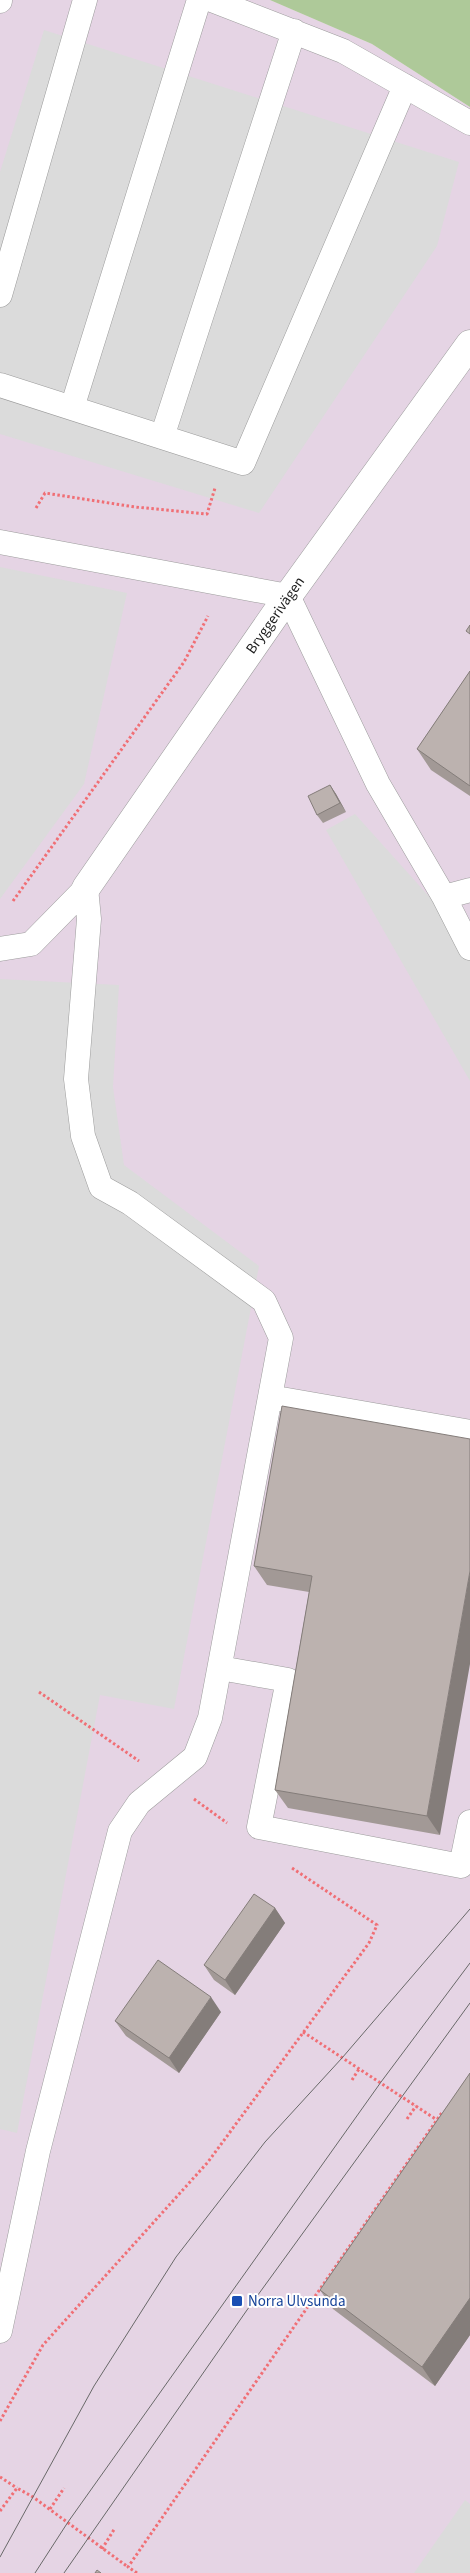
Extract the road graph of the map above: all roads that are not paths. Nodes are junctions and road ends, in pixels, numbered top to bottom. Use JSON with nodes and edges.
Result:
{"nodes":[{"id":1,"x":85,"y":0,"type":"edge"},
{"id":2,"x":198,"y":0,"type":"edge"},
{"id":3,"x":212,"y":0,"type":"edge"},
{"id":4,"x":294,"y":31,"type":"junction"},
{"id":5,"x":405,"y":86,"type":"junction"},
{"id":6,"x":470,"y":123,"type":"edge"},
{"id":7,"x":0,"y":292,"type":"edge"},
{"id":8,"x":470,"y":344,"type":"edge"},
{"id":9,"x":0,"y":385,"type":"edge"},
{"id":10,"x":72,"y":408,"type":"junction"},
{"id":11,"x":162,"y":437,"type":"junction"},
{"id":12,"x":0,"y":542,"type":"edge"},
{"id":13,"x":288,"y":596,"type":"junction"},
{"id":14,"x":86,"y":888,"type":"junction"},
{"id":15,"x":470,"y":890,"type":"edge"},
{"id":16,"x":444,"y":897,"type":"junction"},
{"id":17,"x":470,"y":948,"type":"edge"},
{"id":18,"x":0,"y":950,"type":"edge"},
{"id":19,"x":270,"y":1396,"type":"junction"},
{"id":20,"x":470,"y":1432,"type":"edge"},
{"id":21,"x":220,"y":1668,"type":"junction"},
{"id":22,"x":470,"y":1822,"type":"edge"},
{"id":23,"x":0,"y":2331,"type":"edge"}],
"edges":[{"from":1,"to":7,"type":"lane"},
{"from":2,"to":10,"type":"lane"},
{"from":3,"to":4,"type":"lane"},
{"from":4,"to":5,"type":"lane"},
{"from":4,"to":11,"type":"lane"},
{"from":5,"to":6,"type":"lane"},
{"from":5,"to":11,"type":"lane"},
{"from":8,"to":13,"type":"street","name":"Bryggerivägen"},
{"from":9,"to":10,"type":"lane"},
{"from":10,"to":11,"type":"lane"},
{"from":12,"to":13,"type":"lane"},
{"from":13,"to":14,"type":"street","name":"Bryggerivägen"},
{"from":13,"to":16,"type":"lane"},
{"from":14,"to":18,"type":"lane"},
{"from":14,"to":19,"type":"lane"},
{"from":15,"to":16,"type":"lane"},
{"from":16,"to":17,"type":"lane"},
{"from":19,"to":20,"type":"lane"},
{"from":19,"to":21,"type":"lane"},
{"from":21,"to":22,"type":"lane"},
{"from":21,"to":23,"type":"lane"}]}
